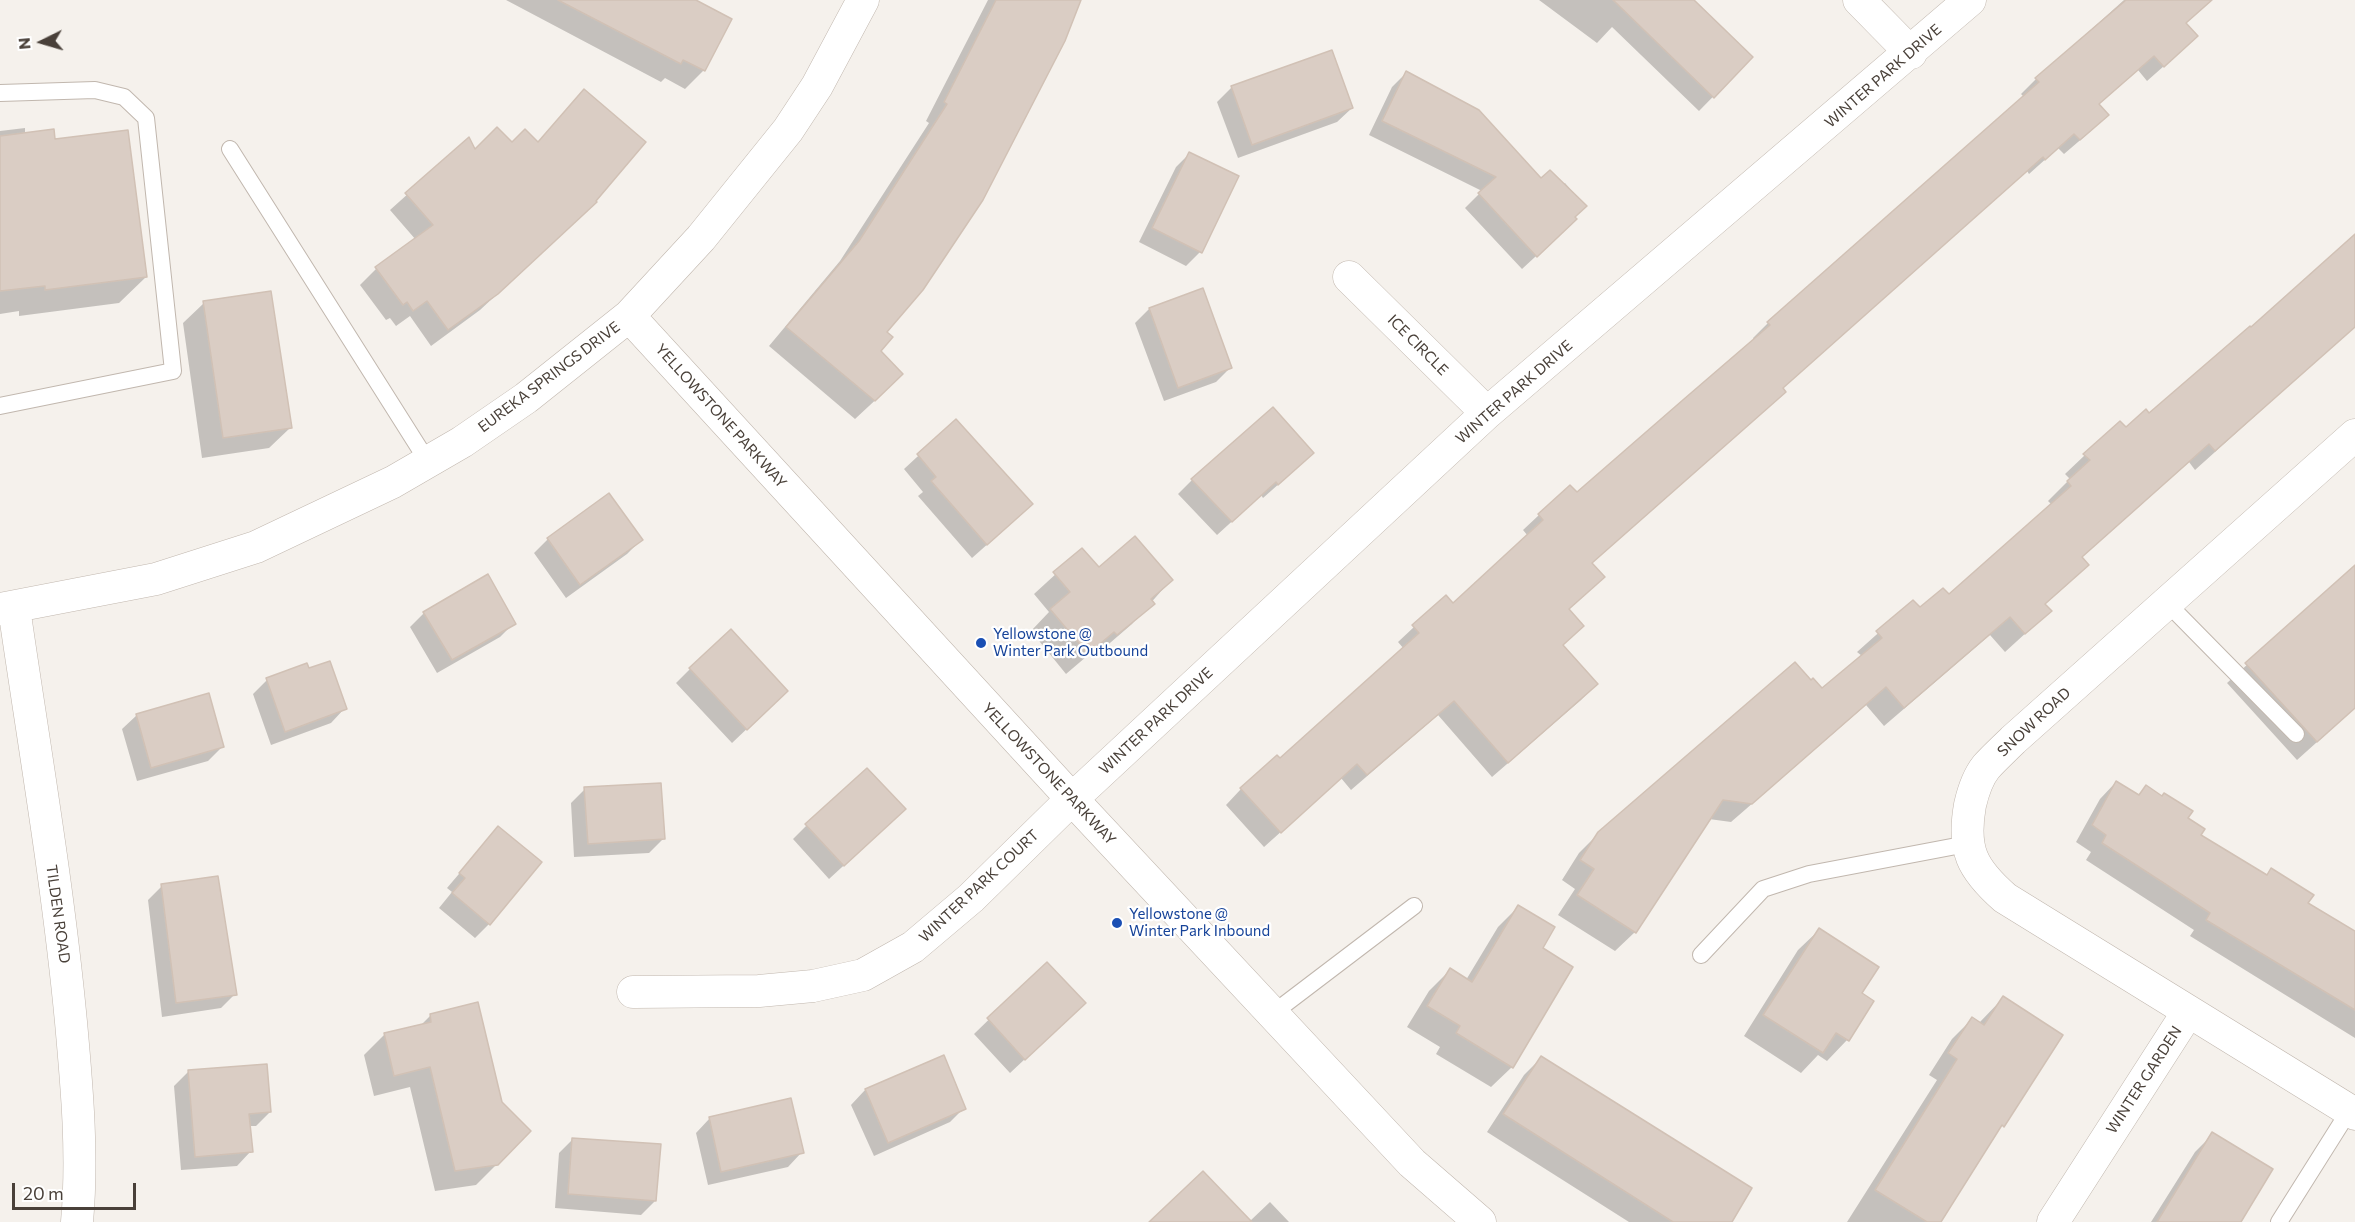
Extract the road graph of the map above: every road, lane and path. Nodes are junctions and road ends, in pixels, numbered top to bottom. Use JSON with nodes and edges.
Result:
{"nodes":[{"id":1,"x":863,"y":0,"type":"edge"},
{"id":2,"x":1859,"y":0,"type":"edge"},
{"id":3,"x":1971,"y":0,"type":"edge"},
{"id":4,"x":1911,"y":53,"type":"junction"},
{"id":5,"x":0,"y":93,"type":"edge"},
{"id":6,"x":230,"y":149,"type":"dead end"},
{"id":7,"x":1349,"y":277,"type":"dead end"},
{"id":8,"x":629,"y":316,"type":"junction"},
{"id":9,"x":0,"y":406,"type":"edge"},
{"id":10,"x":1487,"y":413,"type":"junction"},
{"id":11,"x":2355,"y":435,"type":"edge"},
{"id":12,"x":428,"y":462,"type":"junction"},
{"id":13,"x":2167,"y":603,"type":"junction"},
{"id":14,"x":4,"y":607,"type":"edge"},
{"id":15,"x":2296,"y":734,"type":"dead end"},
{"id":16,"x":1072,"y":799,"type":"junction"},
{"id":17,"x":1967,"y":844,"type":"junction"},
{"id":18,"x":1414,"y":906,"type":"dead end"},
{"id":19,"x":1701,"y":956,"type":"dead end"},
{"id":20,"x":633,"y":992,"type":"dead end"},
{"id":21,"x":2187,"y":1012,"type":"junction"},
{"id":22,"x":1272,"y":1014,"type":"junction"},
{"id":23,"x":2352,"y":1112,"type":"edge"},
{"id":24,"x":77,"y":1222,"type":"edge"},
{"id":25,"x":1479,"y":1222,"type":"edge"},
{"id":26,"x":2053,"y":1222,"type":"edge"},
{"id":27,"x":2279,"y":1222,"type":"edge"}],
"edges":[{"from":1,"to":8,"type":"street","name":"EUREKA SPRINGS DRIVE"},
{"from":2,"to":4,"type":"street"},
{"from":3,"to":4,"type":"street","name":"WINTER PARK DRIVE"},
{"from":4,"to":10,"type":"street","name":"WINTER PARK DRIVE"},
{"from":5,"to":9,"type":"lane"},
{"from":6,"to":12,"type":"lane"},
{"from":7,"to":10,"type":"street","name":"ICE CIRCLE"},
{"from":8,"to":12,"type":"street","name":"EUREKA SPRINGS DRIVE"},
{"from":8,"to":16,"type":"street","name":"YELLOWSTONE PARKWAY"},
{"from":10,"to":16,"type":"street","name":"WINTER PARK DRIVE"},
{"from":11,"to":13,"type":"street","name":"SNOW ROAD"},
{"from":12,"to":14,"type":"street","name":"EUREKA SPRINGS DRIVE"},
{"from":13,"to":15,"type":"lane"},
{"from":13,"to":17,"type":"street","name":"SNOW ROAD"},
{"from":14,"to":24,"type":"street","name":"TILDEN ROAD"},
{"from":16,"to":20,"type":"street","name":"WINTER PARK COURT"},
{"from":16,"to":22,"type":"street","name":"YELLOWSTONE PARKWAY"},
{"from":17,"to":19,"type":"lane"},
{"from":17,"to":21,"type":"street","name":"SNOW ROAD"},
{"from":18,"to":22,"type":"lane"},
{"from":21,"to":23,"type":"street","name":"WINTER GARDEN"},
{"from":21,"to":26,"type":"street","name":"WINTER GARDEN"},
{"from":22,"to":25,"type":"street","name":"YELLOWSTONE PARKWAY"},
{"from":23,"to":27,"type":"lane"}]}
